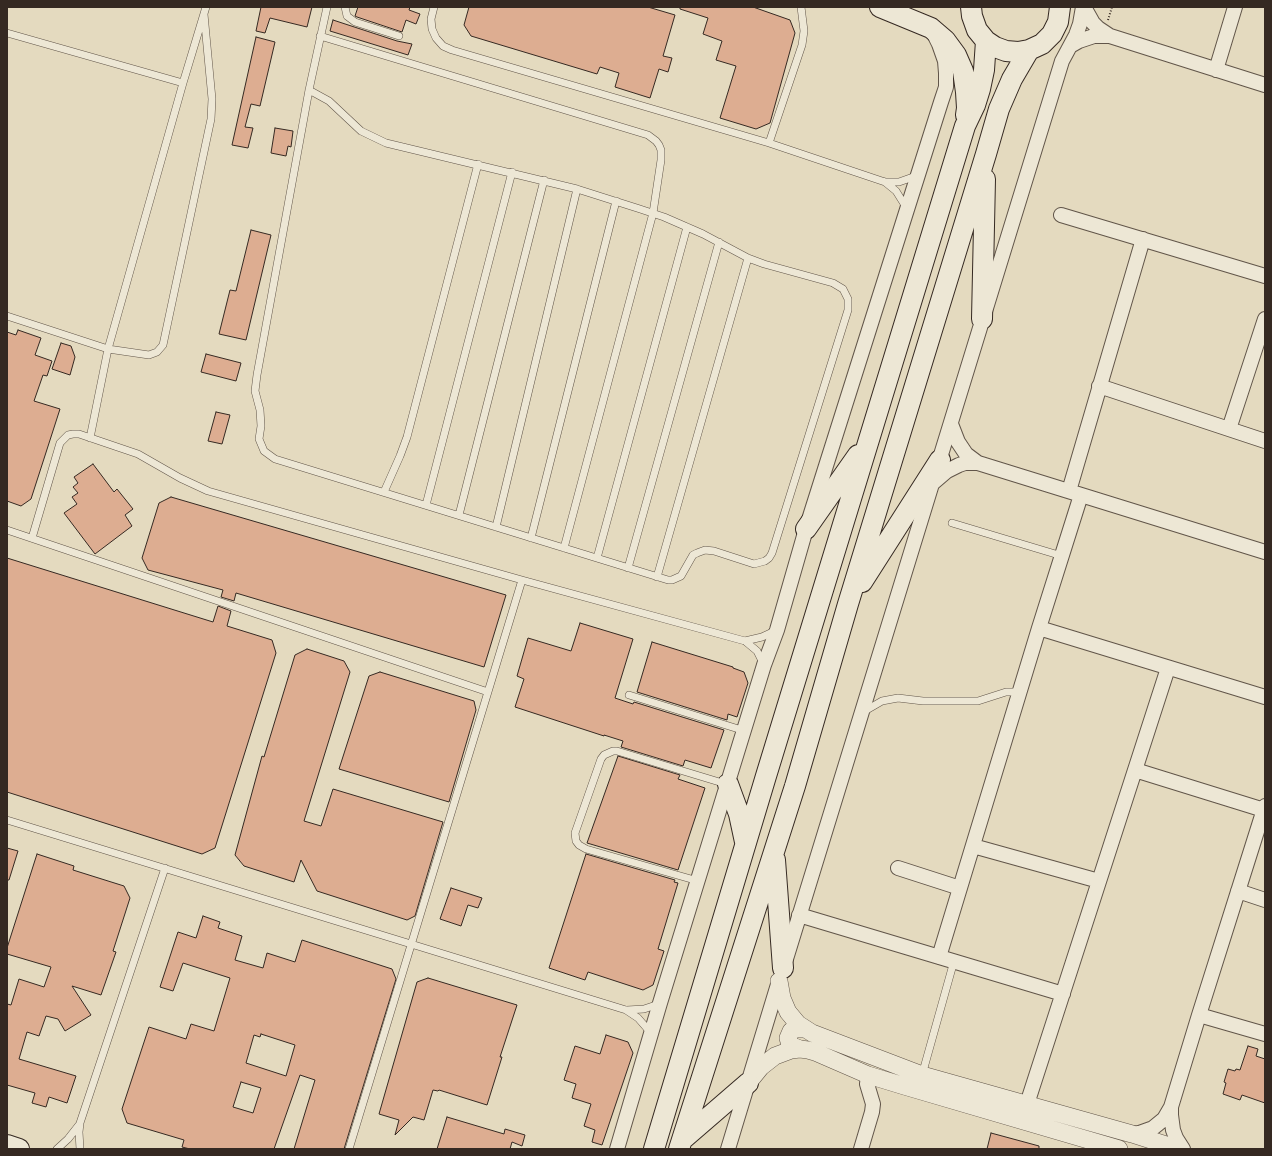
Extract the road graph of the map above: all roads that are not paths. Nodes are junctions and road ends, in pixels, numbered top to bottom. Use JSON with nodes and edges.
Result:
{"nodes":[{"id":1,"x":327,"y":7,"type":"edge"},
{"id":2,"x":345,"y":7,"type":"edge"},
{"id":3,"x":434,"y":7,"type":"edge"},
{"id":4,"x":801,"y":7,"type":"edge"},
{"id":5,"x":880,"y":7,"type":"edge"},
{"id":6,"x":954,"y":7,"type":"edge"},
{"id":7,"x":1060,"y":7,"type":"edge"},
{"id":8,"x":1084,"y":7,"type":"edge"},
{"id":9,"x":1235,"y":7,"type":"edge"},
{"id":10,"x":205,"y":11,"type":"edge"},
{"id":11,"x":972,"y":11,"type":"edge"},
{"id":12,"x":931,"y":28,"type":"junction"},
{"id":13,"x":7,"y":33,"type":"edge"},
{"id":14,"x":320,"y":36,"type":"junction"},
{"id":15,"x":399,"y":36,"type":"dead end"},
{"id":16,"x":1110,"y":36,"type":"junction"},
{"id":17,"x":986,"y":41,"type":"junction"},
{"id":18,"x":1072,"y":45,"type":"junction"},
{"id":19,"x":1029,"y":50,"type":"junction"},
{"id":20,"x":1216,"y":70,"type":"junction"},
{"id":21,"x":183,"y":83,"type":"junction"},
{"id":22,"x":1265,"y":85,"type":"edge"},
{"id":23,"x":308,"y":90,"type":"junction"},
{"id":24,"x":965,"y":126,"type":"junction"},
{"id":25,"x":769,"y":143,"type":"junction"},
{"id":26,"x":986,"y":154,"type":"junction"},
{"id":27,"x":478,"y":164,"type":"junction"},
{"id":28,"x":512,"y":172,"type":"junction"},
{"id":29,"x":918,"y":175,"type":"junction"},
{"id":30,"x":544,"y":180,"type":"junction"},
{"id":31,"x":885,"y":182,"type":"junction"},
{"id":32,"x":577,"y":189,"type":"junction"},
{"id":33,"x":616,"y":201,"type":"junction"},
{"id":34,"x":907,"y":210,"type":"junction"},
{"id":35,"x":653,"y":213,"type":"junction"},
{"id":36,"x":1061,"y":215,"type":"dead end"},
{"id":37,"x":687,"y":226,"type":"junction"},
{"id":38,"x":1143,"y":239,"type":"junction"},
{"id":39,"x":719,"y":242,"type":"junction"},
{"id":40,"x":748,"y":258,"type":"junction"},
{"id":41,"x":1265,"y":276,"type":"edge"},
{"id":42,"x":7,"y":316,"type":"edge"},
{"id":43,"x":982,"y":319,"type":"junction"},
{"id":44,"x":1265,"y":319,"type":"edge"},
{"id":45,"x":108,"y":349,"type":"junction"},
{"id":46,"x":1099,"y":386,"type":"junction"},
{"id":47,"x":951,"y":424,"type":"junction"},
{"id":48,"x":1229,"y":429,"type":"junction"},
{"id":49,"x":90,"y":438,"type":"junction"},
{"id":50,"x":868,"y":441,"type":"junction"},
{"id":51,"x":1265,"y":441,"type":"edge"},
{"id":52,"x":940,"y":460,"type":"junction"},
{"id":53,"x":978,"y":463,"type":"junction"},
{"id":54,"x":933,"y":483,"type":"junction"},
{"id":55,"x":384,"y":492,"type":"junction"},
{"id":56,"x":1075,"y":493,"type":"junction"},
{"id":57,"x":426,"y":505,"type":"junction"},
{"id":58,"x":459,"y":515,"type":"junction"},
{"id":59,"x":952,"y":523,"type":"dead end"},
{"id":60,"x":496,"y":527,"type":"junction"},
{"id":61,"x":806,"y":528,"type":"junction"},
{"id":62,"x":7,"y":530,"type":"edge"},
{"id":63,"x":32,"y":538,"type":"junction"},
{"id":64,"x":531,"y":538,"type":"junction"},
{"id":65,"x":564,"y":548,"type":"junction"},
{"id":66,"x":1265,"y":552,"type":"edge"},
{"id":67,"x":1062,"y":556,"type":"junction"},
{"id":68,"x":597,"y":558,"type":"junction"},
{"id":69,"x":628,"y":568,"type":"junction"},
{"id":70,"x":657,"y":577,"type":"junction"},
{"id":71,"x":522,"y":580,"type":"junction"},
{"id":72,"x":848,"y":604,"type":"junction"},
{"id":73,"x":1039,"y":628,"type":"junction"},
{"id":74,"x":777,"y":630,"type":"junction"},
{"id":75,"x":745,"y":641,"type":"junction"},
{"id":76,"x":764,"y":665,"type":"junction"},
{"id":77,"x":1168,"y":668,"type":"junction"},
{"id":78,"x":488,"y":692,"type":"junction"},
{"id":79,"x":1020,"y":692,"type":"junction"},
{"id":80,"x":629,"y":695,"type":"dead end"},
{"id":81,"x":1265,"y":697,"type":"edge"},
{"id":82,"x":861,"y":713,"type":"junction"},
{"id":83,"x":745,"y":731,"type":"junction"},
{"id":84,"x":1135,"y":770,"type":"junction"},
{"id":85,"x":728,"y":784,"type":"junction"},
{"id":86,"x":1264,"y":808,"type":"edge"},
{"id":87,"x":7,"y":820,"type":"edge"},
{"id":88,"x":746,"y":845,"type":"junction"},
{"id":89,"x":973,"y":846,"type":"junction"},
{"id":90,"x":774,"y":850,"type":"junction"},
{"id":91,"x":165,"y":868,"type":"junction"},
{"id":92,"x":898,"y":868,"type":"dead end"},
{"id":93,"x":698,"y":881,"type":"junction"},
{"id":94,"x":1099,"y":881,"type":"junction"},
{"id":95,"x":960,"y":888,"type":"junction"},
{"id":96,"x":1238,"y":892,"type":"junction"},
{"id":97,"x":1265,"y":900,"type":"edge"},
{"id":98,"x":799,"y":916,"type":"junction"},
{"id":99,"x":411,"y":943,"type":"junction"},
{"id":100,"x":939,"y":957,"type":"junction"},
{"id":101,"x":954,"y":961,"type":"junction"},
{"id":102,"x":781,"y":975,"type":"junction"},
{"id":103,"x":1063,"y":994,"type":"junction"},
{"id":104,"x":660,"y":1003,"type":"junction"},
{"id":105,"x":626,"y":1010,"type":"junction"},
{"id":106,"x":1198,"y":1015,"type":"junction"},
{"id":107,"x":805,"y":1029,"type":"junction"},
{"id":108,"x":652,"y":1034,"type":"junction"},
{"id":109,"x":1265,"y":1034,"type":"edge"},
{"id":110,"x":800,"y":1049,"type":"junction"},
{"id":111,"x":868,"y":1075,"type":"junction"},
{"id":112,"x":922,"y":1075,"type":"junction"},
{"id":113,"x":748,"y":1083,"type":"junction"},
{"id":114,"x":1027,"y":1104,"type":"junction"},
{"id":115,"x":1172,"y":1107,"type":"junction"},
{"id":116,"x":80,"y":1123,"type":"junction"},
{"id":117,"x":1132,"y":1134,"type":"junction"},
{"id":118,"x":681,"y":1144,"type":"edge"},
{"id":119,"x":7,"y":1146,"type":"edge"},
{"id":120,"x":19,"y":1149,"type":"edge"},
{"id":121,"x":57,"y":1149,"type":"edge"},
{"id":122,"x":80,"y":1149,"type":"edge"},
{"id":123,"x":349,"y":1149,"type":"edge"},
{"id":124,"x":617,"y":1149,"type":"edge"},
{"id":125,"x":654,"y":1149,"type":"edge"},
{"id":126,"x":728,"y":1149,"type":"edge"},
{"id":127,"x":861,"y":1149,"type":"edge"},
{"id":128,"x":1119,"y":1149,"type":"edge"},
{"id":129,"x":1179,"y":1149,"type":"edge"},
{"id":130,"x":1183,"y":1149,"type":"edge"}],
"edges":[{"from":1,"to":14,"type":"lane"},
{"from":2,"to":15,"type":"lane"},
{"from":3,"to":25,"type":"lane"},
{"from":4,"to":25,"type":"lane"},
{"from":5,"to":12,"type":"main road"},
{"from":6,"to":11,"type":"main road"},
{"from":7,"to":19,"type":"main road"},
{"from":8,"to":16,"type":"street"},
{"from":8,"to":18,"type":"street"},
{"from":9,"to":20,"type":"street"},
{"from":10,"to":21,"type":"lane"},
{"from":10,"to":45,"type":"lane"},
{"from":11,"to":17,"type":"main road"},
{"from":12,"to":24,"type":"main road"},
{"from":12,"to":29,"type":"street"},
{"from":13,"to":21,"type":"lane"},
{"from":14,"to":23,"type":"lane"},
{"from":14,"to":35,"type":"lane"},
{"from":16,"to":18,"type":"street"},
{"from":16,"to":20,"type":"street"},
{"from":17,"to":19,"type":"main road"},
{"from":17,"to":24,"type":"main road"},
{"from":18,"to":43,"type":"street"},
{"from":19,"to":26,"type":"main road"},
{"from":20,"to":22,"type":"street"},
{"from":21,"to":45,"type":"lane"},
{"from":23,"to":27,"type":"lane"},
{"from":23,"to":55,"type":"lane"},
{"from":24,"to":50,"type":"main road"},
{"from":25,"to":31,"type":"lane"},
{"from":26,"to":43,"type":"main road"},
{"from":26,"to":72,"type":"main road"},
{"from":27,"to":28,"type":"lane"},
{"from":27,"to":55,"type":"lane"},
{"from":28,"to":30,"type":"lane"},
{"from":28,"to":57,"type":"lane"},
{"from":29,"to":31,"type":"lane"},
{"from":29,"to":34,"type":"street"},
{"from":30,"to":32,"type":"lane"},
{"from":30,"to":58,"type":"lane"},
{"from":31,"to":34,"type":"lane"},
{"from":32,"to":33,"type":"lane"},
{"from":32,"to":60,"type":"lane"},
{"from":33,"to":35,"type":"lane"},
{"from":33,"to":64,"type":"lane"},
{"from":34,"to":61,"type":"street"},
{"from":35,"to":37,"type":"lane"},
{"from":35,"to":65,"type":"lane"},
{"from":36,"to":38,"type":"street"},
{"from":37,"to":39,"type":"lane"},
{"from":37,"to":68,"type":"lane"},
{"from":38,"to":41,"type":"street"},
{"from":38,"to":46,"type":"street"},
{"from":39,"to":40,"type":"lane"},
{"from":39,"to":69,"type":"lane"},
{"from":40,"to":70,"type":"lane"},
{"from":40,"to":70,"type":"lane"},
{"from":42,"to":45,"type":"lane"},
{"from":43,"to":47,"type":"street"},
{"from":44,"to":48,"type":"street"},
{"from":45,"to":49,"type":"lane"},
{"from":46,"to":48,"type":"street"},
{"from":46,"to":56,"type":"street"},
{"from":47,"to":52,"type":"street"},
{"from":47,"to":53,"type":"street"},
{"from":48,"to":51,"type":"street"},
{"from":49,"to":63,"type":"lane"},
{"from":49,"to":71,"type":"lane"},
{"from":50,"to":61,"type":"main road"},
{"from":50,"to":88,"type":"main road"},
{"from":52,"to":54,"type":"street"},
{"from":52,"to":72,"type":"main road"},
{"from":53,"to":54,"type":"street"},
{"from":53,"to":56,"type":"street"},
{"from":54,"to":82,"type":"street"},
{"from":55,"to":57,"type":"lane"},
{"from":56,"to":66,"type":"street"},
{"from":56,"to":67,"type":"street"},
{"from":57,"to":58,"type":"lane"},
{"from":58,"to":60,"type":"lane"},
{"from":59,"to":67,"type":"lane"},
{"from":60,"to":64,"type":"lane"},
{"from":61,"to":74,"type":"street"},
{"from":62,"to":63,"type":"lane"},
{"from":63,"to":78,"type":"lane"},
{"from":64,"to":65,"type":"lane"},
{"from":65,"to":68,"type":"lane"},
{"from":67,"to":73,"type":"street"},
{"from":68,"to":69,"type":"lane"},
{"from":69,"to":70,"type":"lane"},
{"from":71,"to":75,"type":"lane"},
{"from":71,"to":78,"type":"lane"},
{"from":72,"to":90,"type":"main road"},
{"from":73,"to":77,"type":"street"},
{"from":73,"to":79,"type":"street"},
{"from":74,"to":75,"type":"lane"},
{"from":74,"to":76,"type":"street"},
{"from":75,"to":76,"type":"lane"},
{"from":76,"to":83,"type":"street"},
{"from":77,"to":81,"type":"street"},
{"from":77,"to":84,"type":"street"},
{"from":78,"to":99,"type":"lane"},
{"from":79,"to":82,"type":"lane"},
{"from":79,"to":89,"type":"street"},
{"from":80,"to":83,"type":"lane"},
{"from":82,"to":98,"type":"street"},
{"from":83,"to":85,"type":"street"},
{"from":84,"to":86,"type":"street"},
{"from":84,"to":94,"type":"street"},
{"from":85,"to":88,"type":"main road"},
{"from":85,"to":93,"type":"street"},
{"from":85,"to":93,"type":"lane"},
{"from":86,"to":96,"type":"street"},
{"from":87,"to":91,"type":"lane"},
{"from":88,"to":125,"type":"main road"},
{"from":89,"to":94,"type":"street"},
{"from":89,"to":95,"type":"street"},
{"from":90,"to":102,"type":"main road"},
{"from":90,"to":118,"type":"main road"},
{"from":91,"to":99,"type":"lane"},
{"from":91,"to":116,"type":"lane"},
{"from":92,"to":95,"type":"street"},
{"from":93,"to":104,"type":"street"},
{"from":94,"to":103,"type":"street"},
{"from":95,"to":100,"type":"street"},
{"from":96,"to":97,"type":"street"},
{"from":96,"to":106,"type":"street"},
{"from":98,"to":100,"type":"street"},
{"from":98,"to":102,"type":"street"},
{"from":99,"to":105,"type":"lane"},
{"from":99,"to":123,"type":"lane"},
{"from":100,"to":101,"type":"street"},
{"from":101,"to":103,"type":"street"},
{"from":101,"to":112,"type":"lane"},
{"from":102,"to":107,"type":"street"},
{"from":102,"to":113,"type":"street"},
{"from":103,"to":114,"type":"street"},
{"from":104,"to":105,"type":"lane"},
{"from":104,"to":108,"type":"street"},
{"from":105,"to":108,"type":"lane"},
{"from":106,"to":109,"type":"street"},
{"from":106,"to":115,"type":"street"},
{"from":107,"to":110,"type":"street"},
{"from":107,"to":112,"type":"street"},
{"from":108,"to":124,"type":"street"},
{"from":110,"to":111,"type":"street"},
{"from":110,"to":113,"type":"street"},
{"from":111,"to":127,"type":"street"},
{"from":111,"to":128,"type":"street"},
{"from":112,"to":114,"type":"street"},
{"from":113,"to":118,"type":"main road"},
{"from":113,"to":126,"type":"street"},
{"from":114,"to":117,"type":"street"},
{"from":115,"to":117,"type":"street"},
{"from":115,"to":130,"type":"street"},
{"from":116,"to":121,"type":"lane"},
{"from":116,"to":122,"type":"lane"},
{"from":117,"to":129,"type":"street"},
{"from":119,"to":120,"type":"main road"}]}
